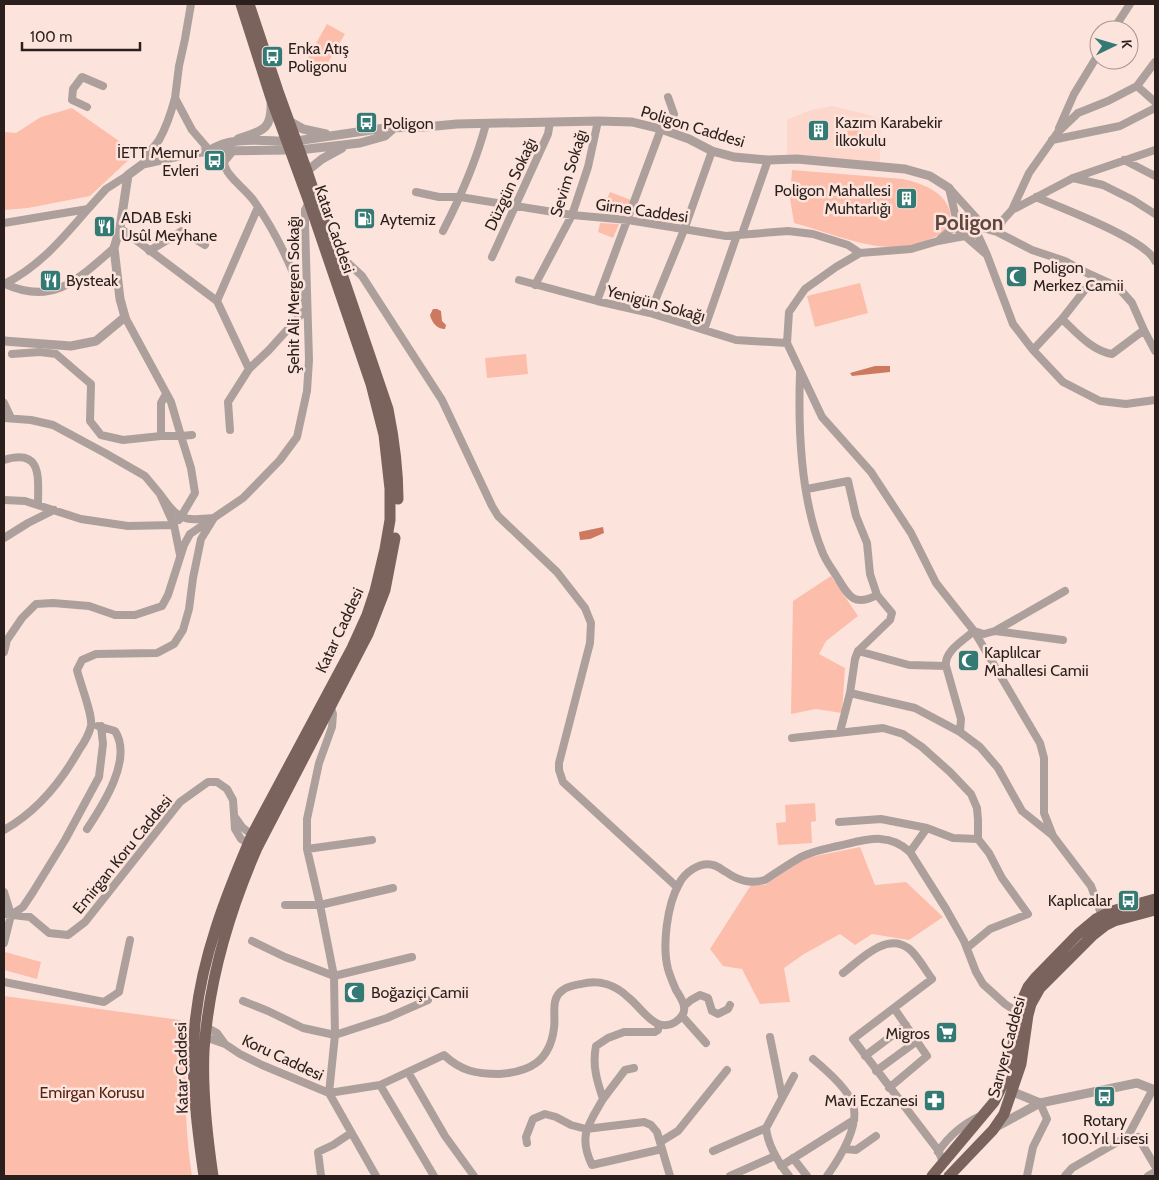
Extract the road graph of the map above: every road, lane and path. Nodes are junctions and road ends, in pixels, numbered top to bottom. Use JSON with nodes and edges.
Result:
{"nodes":[{"id":1,"x":190,"y":4,"type":"edge"},
{"id":2,"x":241,"y":4,"type":"edge"},
{"id":3,"x":249,"y":4,"type":"edge"},
{"id":4,"x":1130,"y":4,"type":"edge"},
{"id":5,"x":1120,"y":20,"type":"edge"},
{"id":6,"x":1155,"y":62,"type":"edge"},
{"id":7,"x":1089,"y":69,"type":"edge"},
{"id":8,"x":103,"y":86,"type":"dead end"},
{"id":9,"x":1137,"y":86,"type":"junction"},
{"id":10,"x":668,"y":97,"type":"dead end"},
{"id":11,"x":175,"y":98,"type":"junction"},
{"id":12,"x":271,"y":98,"type":"junction"},
{"id":13,"x":1155,"y":102,"type":"edge"},
{"id":14,"x":87,"y":107,"type":"dead end"},
{"id":15,"x":1155,"y":108,"type":"edge"},
{"id":16,"x":674,"y":114,"type":"dead end"},
{"id":17,"x":289,"y":121,"type":"junction"},
{"id":18,"x":598,"y":121,"type":"junction"},
{"id":19,"x":550,"y":122,"type":"junction"},
{"id":20,"x":486,"y":124,"type":"junction"},
{"id":21,"x":394,"y":128,"type":"junction"},
{"id":22,"x":661,"y":129,"type":"junction"},
{"id":23,"x":1058,"y":132,"type":"junction"},
{"id":24,"x":338,"y":135,"type":"junction"},
{"id":25,"x":1052,"y":140,"type":"junction"},
{"id":26,"x":348,"y":145,"type":"junction"},
{"id":27,"x":293,"y":146,"type":"junction"},
{"id":28,"x":232,"y":147,"type":"junction"},
{"id":29,"x":1155,"y":150,"type":"edge"},
{"id":30,"x":210,"y":151,"type":"junction"},
{"id":31,"x":712,"y":151,"type":"junction"},
{"id":32,"x":768,"y":160,"type":"junction"},
{"id":33,"x":1124,"y":160,"type":"junction"},
{"id":34,"x":143,"y":164,"type":"junction"},
{"id":35,"x":307,"y":171,"type":"junction"},
{"id":36,"x":128,"y":175,"type":"junction"},
{"id":37,"x":1155,"y":176,"type":"edge"},
{"id":38,"x":1073,"y":178,"type":"junction"},
{"id":39,"x":949,"y":188,"type":"junction"},
{"id":40,"x":416,"y":192,"type":"dead end"},
{"id":41,"x":460,"y":197,"type":"junction"},
{"id":42,"x":1036,"y":197,"type":"junction"},
{"id":43,"x":309,"y":202,"type":"junction"},
{"id":44,"x":258,"y":207,"type":"junction"},
{"id":45,"x":515,"y":207,"type":"junction"},
{"id":46,"x":88,"y":209,"type":"junction"},
{"id":47,"x":1012,"y":210,"type":"junction"},
{"id":48,"x":1155,"y":214,"type":"edge"},
{"id":49,"x":572,"y":215,"type":"junction"},
{"id":50,"x":973,"y":215,"type":"junction"},
{"id":51,"x":628,"y":220,"type":"junction"},
{"id":52,"x":4,"y":223,"type":"edge"},
{"id":53,"x":958,"y":224,"type":"junction"},
{"id":54,"x":120,"y":228,"type":"junction"},
{"id":55,"x":684,"y":230,"type":"junction"},
{"id":56,"x":978,"y":230,"type":"junction"},
{"id":57,"x":443,"y":231,"type":"dead end"},
{"id":58,"x":997,"y":232,"type":"junction"},
{"id":59,"x":740,"y":235,"type":"junction"},
{"id":60,"x":965,"y":236,"type":"junction"},
{"id":61,"x":938,"y":241,"type":"junction"},
{"id":62,"x":205,"y":245,"type":"dead end"},
{"id":63,"x":114,"y":248,"type":"junction"},
{"id":64,"x":150,"y":250,"type":"junction"},
{"id":65,"x":860,"y":253,"type":"junction"},
{"id":66,"x":987,"y":255,"type":"junction"},
{"id":67,"x":1154,"y":256,"type":"edge"},
{"id":68,"x":492,"y":257,"type":"dead end"},
{"id":69,"x":335,"y":266,"type":"junction"},
{"id":70,"x":1095,"y":277,"type":"junction"},
{"id":71,"x":519,"y":280,"type":"dead end"},
{"id":72,"x":4,"y":284,"type":"edge"},
{"id":73,"x":535,"y":284,"type":"junction"},
{"id":74,"x":217,"y":301,"type":"junction"},
{"id":75,"x":597,"y":301,"type":"junction"},
{"id":76,"x":308,"y":308,"type":"junction"},
{"id":77,"x":650,"y":313,"type":"junction"},
{"id":78,"x":125,"y":317,"type":"junction"},
{"id":79,"x":1062,"y":319,"type":"junction"},
{"id":80,"x":704,"y":330,"type":"junction"},
{"id":81,"x":1144,"y":330,"type":"junction"},
{"id":82,"x":4,"y":341,"type":"edge"},
{"id":83,"x":787,"y":343,"type":"junction"},
{"id":84,"x":52,"y":349,"type":"junction"},
{"id":85,"x":1034,"y":350,"type":"junction"},
{"id":86,"x":1155,"y":351,"type":"edge"},
{"id":87,"x":12,"y":354,"type":"dead end"},
{"id":88,"x":249,"y":369,"type":"junction"},
{"id":89,"x":800,"y":371,"type":"junction"},
{"id":90,"x":166,"y":394,"type":"junction"},
{"id":91,"x":1154,"y":402,"type":"edge"},
{"id":92,"x":4,"y":403,"type":"edge"},
{"id":93,"x":8,"y":418,"type":"edge"},
{"id":94,"x":230,"y":430,"type":"dead end"},
{"id":95,"x":192,"y":435,"type":"dead end"},
{"id":96,"x":161,"y":436,"type":"junction"},
{"id":97,"x":181,"y":436,"type":"junction"},
{"id":98,"x":4,"y":460,"type":"edge"},
{"id":99,"x":807,"y":489,"type":"junction"},
{"id":100,"x":160,"y":494,"type":"junction"},
{"id":101,"x":4,"y":500,"type":"edge"},
{"id":102,"x":38,"y":505,"type":"junction"},
{"id":103,"x":54,"y":510,"type":"junction"},
{"id":104,"x":180,"y":518,"type":"junction"},
{"id":105,"x":214,"y":518,"type":"junction"},
{"id":106,"x":174,"y":525,"type":"junction"},
{"id":107,"x":4,"y":538,"type":"edge"},
{"id":108,"x":180,"y":556,"type":"junction"},
{"id":109,"x":1065,"y":591,"type":"dead end"},
{"id":110,"x":877,"y":595,"type":"junction"},
{"id":111,"x":974,"y":630,"type":"junction"},
{"id":112,"x":995,"y":632,"type":"junction"},
{"id":113,"x":1063,"y":640,"type":"dead end"},
{"id":114,"x":858,"y":651,"type":"junction"},
{"id":115,"x":4,"y":652,"type":"edge"},
{"id":116,"x":946,"y":666,"type":"junction"},
{"id":117,"x":850,"y":693,"type":"junction"},
{"id":118,"x":330,"y":704,"type":"junction"},
{"id":119,"x":91,"y":725,"type":"junction"},
{"id":120,"x":101,"y":726,"type":"junction"},
{"id":121,"x":840,"y":732,"type":"junction"},
{"id":122,"x":960,"y":732,"type":"junction"},
{"id":123,"x":102,"y":736,"type":"junction"},
{"id":124,"x":792,"y":738,"type":"dead end"},
{"id":125,"x":85,"y":741,"type":"junction"},
{"id":126,"x":839,"y":822,"type":"dead end"},
{"id":127,"x":927,"y":828,"type":"junction"},
{"id":128,"x":87,"y":829,"type":"dead end"},
{"id":129,"x":4,"y":830,"type":"edge"},
{"id":130,"x":1053,"y":836,"type":"junction"},
{"id":131,"x":978,"y":839,"type":"junction"},
{"id":132,"x":372,"y":840,"type":"dead end"},
{"id":133,"x":255,"y":841,"type":"junction"},
{"id":134,"x":307,"y":849,"type":"junction"},
{"id":135,"x":910,"y":852,"type":"junction"},
{"id":136,"x":677,"y":887,"type":"junction"},
{"id":137,"x":392,"y":888,"type":"dead end"},
{"id":138,"x":4,"y":892,"type":"edge"},
{"id":139,"x":1155,"y":900,"type":"edge"},
{"id":140,"x":285,"y":904,"type":"dead end"},
{"id":141,"x":320,"y":906,"type":"junction"},
{"id":142,"x":1155,"y":910,"type":"edge"},
{"id":143,"x":7,"y":915,"type":"edge"},
{"id":144,"x":1104,"y":920,"type":"junction"},
{"id":145,"x":4,"y":940,"type":"edge"},
{"id":146,"x":130,"y":940,"type":"dead end"},
{"id":147,"x":252,"y":941,"type":"dead end"},
{"id":148,"x":967,"y":948,"type":"junction"},
{"id":149,"x":412,"y":957,"type":"dead end"},
{"id":150,"x":844,"y":973,"type":"dead end"},
{"id":151,"x":334,"y":976,"type":"junction"},
{"id":152,"x":4,"y":982,"type":"edge"},
{"id":153,"x":428,"y":1000,"type":"dead end"},
{"id":154,"x":243,"y":1002,"type":"dead end"},
{"id":155,"x":730,"y":1004,"type":"dead end"},
{"id":156,"x":684,"y":1006,"type":"junction"},
{"id":157,"x":894,"y":1008,"type":"junction"},
{"id":158,"x":1022,"y":1014,"type":"junction"},
{"id":159,"x":682,"y":1016,"type":"junction"},
{"id":160,"x":659,"y":1025,"type":"junction"},
{"id":161,"x":906,"y":1025,"type":"junction"},
{"id":162,"x":200,"y":1032,"type":"junction"},
{"id":163,"x":335,"y":1035,"type":"junction"},
{"id":164,"x":770,"y":1037,"type":"dead end"},
{"id":165,"x":917,"y":1041,"type":"junction"},
{"id":166,"x":706,"y":1043,"type":"dead end"},
{"id":167,"x":865,"y":1056,"type":"junction"},
{"id":168,"x":813,"y":1059,"type":"dead end"},
{"id":169,"x":634,"y":1068,"type":"dead end"},
{"id":170,"x":727,"y":1070,"type":"dead end"},
{"id":171,"x":876,"y":1071,"type":"junction"},
{"id":172,"x":408,"y":1072,"type":"junction"},
{"id":173,"x":794,"y":1076,"type":"dead end"},
{"id":174,"x":380,"y":1085,"type":"junction"},
{"id":175,"x":889,"y":1088,"type":"junction"},
{"id":176,"x":1154,"y":1089,"type":"edge"},
{"id":177,"x":1013,"y":1092,"type":"junction"},
{"id":178,"x":329,"y":1093,"type":"junction"},
{"id":179,"x":782,"y":1096,"type":"junction"},
{"id":180,"x":603,"y":1099,"type":"junction"},
{"id":181,"x":994,"y":1102,"type":"junction"},
{"id":182,"x":1040,"y":1102,"type":"junction"},
{"id":183,"x":983,"y":1115,"type":"junction"},
{"id":184,"x":854,"y":1120,"type":"junction"},
{"id":185,"x":996,"y":1127,"type":"junction"},
{"id":186,"x":766,"y":1128,"type":"junction"},
{"id":187,"x":586,"y":1129,"type":"junction"},
{"id":188,"x":351,"y":1133,"type":"junction"},
{"id":189,"x":876,"y":1136,"type":"dead end"},
{"id":190,"x":1138,"y":1137,"type":"dead end"},
{"id":191,"x":527,"y":1143,"type":"dead end"},
{"id":192,"x":661,"y":1145,"type":"junction"},
{"id":193,"x":845,"y":1149,"type":"junction"},
{"id":194,"x":713,"y":1151,"type":"dead end"},
{"id":195,"x":775,"y":1156,"type":"junction"},
{"id":196,"x":941,"y":1157,"type":"junction"},
{"id":197,"x":793,"y":1158,"type":"junction"},
{"id":198,"x":781,"y":1166,"type":"junction"},
{"id":199,"x":1155,"y":1166,"type":"edge"},
{"id":200,"x":1155,"y":1172,"type":"edge"},
{"id":201,"x":951,"y":1174,"type":"edge"},
{"id":202,"x":204,"y":1176,"type":"edge"},
{"id":203,"x":213,"y":1176,"type":"edge"},
{"id":204,"x":321,"y":1176,"type":"edge"},
{"id":205,"x":376,"y":1176,"type":"edge"},
{"id":206,"x":434,"y":1176,"type":"edge"},
{"id":207,"x":474,"y":1176,"type":"edge"},
{"id":208,"x":670,"y":1176,"type":"edge"},
{"id":209,"x":730,"y":1176,"type":"edge"},
{"id":210,"x":789,"y":1176,"type":"edge"},
{"id":211,"x":807,"y":1176,"type":"edge"},
{"id":212,"x":827,"y":1176,"type":"edge"},
{"id":213,"x":932,"y":1176,"type":"edge"},
{"id":214,"x":1027,"y":1176,"type":"edge"},
{"id":215,"x":1065,"y":1176,"type":"edge"},
{"id":216,"x":1148,"y":1176,"type":"edge"}],
"edges":[{"from":1,"to":11,"type":"street"},
{"from":2,"to":12,"type":"main road","name":"Katar Caddesi"},
{"from":3,"to":17,"type":"main road","name":"Katar Caddesi"},
{"from":4,"to":5,"type":"street"},
{"from":6,"to":9,"type":"street"},
{"from":7,"to":23,"type":"street"},
{"from":8,"to":14,"type":"street"},
{"from":9,"to":13,"type":"street"},
{"from":9,"to":23,"type":"street"},
{"from":10,"to":16,"type":"street"},
{"from":11,"to":30,"type":"street"},
{"from":11,"to":34,"type":"street"},
{"from":12,"to":27,"type":"main road","name":"Katar Caddesi"},
{"from":12,"to":28,"type":"street"},
{"from":15,"to":25,"type":"street"},
{"from":17,"to":24,"type":"street"},
{"from":17,"to":27,"type":"main road","name":"Katar Caddesi"},
{"from":18,"to":19,"type":"street","name":"Poligon Caddesi"},
{"from":18,"to":22,"type":"street","name":"Poligon Caddesi"},
{"from":18,"to":49,"type":"street","name":"Sevim Sokağı"},
{"from":19,"to":20,"type":"street","name":"Poligon Caddesi"},
{"from":19,"to":45,"type":"street","name":"Düzgün Sokağı"},
{"from":20,"to":21,"type":"street","name":"Poligon Caddesi"},
{"from":20,"to":41,"type":"street"},
{"from":21,"to":24,"type":"street","name":"Poligon Caddesi"},
{"from":21,"to":26,"type":"street","name":"Poligon Caddesi"},
{"from":22,"to":31,"type":"street","name":"Poligon Caddesi"},
{"from":22,"to":51,"type":"street"},
{"from":23,"to":25,"type":"street"},
{"from":24,"to":27,"type":"street","name":"Poligon Caddesi"},
{"from":25,"to":47,"type":"street"},
{"from":26,"to":27,"type":"street","name":"Poligon Caddesi"},
{"from":26,"to":35,"type":"street"},
{"from":27,"to":28,"type":"street"},
{"from":27,"to":35,"type":"main road","name":"Katar Caddesi"},
{"from":27,"to":43,"type":"main road","name":"Katar Caddesi"},
{"from":28,"to":30,"type":"street"},
{"from":28,"to":44,"type":"street"},
{"from":29,"to":33,"type":"street"},
{"from":30,"to":34,"type":"street"},
{"from":31,"to":32,"type":"street","name":"Poligon Caddesi"},
{"from":31,"to":55,"type":"street"},
{"from":32,"to":39,"type":"street","name":"Poligon Caddesi"},
{"from":32,"to":59,"type":"street"},
{"from":33,"to":37,"type":"street"},
{"from":33,"to":38,"type":"street"},
{"from":34,"to":36,"type":"street"},
{"from":35,"to":69,"type":"main road","name":"Katar Caddesi"},
{"from":36,"to":46,"type":"street"},
{"from":36,"to":54,"type":"street"},
{"from":38,"to":42,"type":"street"},
{"from":38,"to":48,"type":"street"},
{"from":39,"to":50,"type":"street"},
{"from":39,"to":53,"type":"street"},
{"from":40,"to":41,"type":"street","name":"Girne Caddesi"},
{"from":41,"to":45,"type":"street","name":"Girne Caddesi"},
{"from":41,"to":57,"type":"street"},
{"from":42,"to":47,"type":"street"},
{"from":42,"to":67,"type":"street"},
{"from":43,"to":69,"type":"main road","name":"Katar Caddesi"},
{"from":43,"to":76,"type":"street","name":"Şehit Ali Mergen Sokağı"},
{"from":44,"to":74,"type":"street"},
{"from":44,"to":76,"type":"street"},
{"from":45,"to":49,"type":"street","name":"Girne Caddesi"},
{"from":45,"to":68,"type":"street","name":"Düzgün Sokağı"},
{"from":46,"to":52,"type":"street"},
{"from":46,"to":72,"type":"street"},
{"from":47,"to":58,"type":"street"},
{"from":49,"to":51,"type":"street","name":"Girne Caddesi"},
{"from":49,"to":73,"type":"street","name":"Sevim Sokağı"},
{"from":50,"to":53,"type":"street"},
{"from":50,"to":56,"type":"street"},
{"from":51,"to":55,"type":"street","name":"Girne Caddesi"},
{"from":51,"to":75,"type":"street"},
{"from":53,"to":60,"type":"street"},
{"from":53,"to":61,"type":"street"},
{"from":54,"to":63,"type":"street"},
{"from":54,"to":64,"type":"street"},
{"from":55,"to":59,"type":"street","name":"Girne Caddesi"},
{"from":55,"to":77,"type":"street"},
{"from":56,"to":58,"type":"street"},
{"from":56,"to":60,"type":"street"},
{"from":56,"to":66,"type":"street"},
{"from":58,"to":70,"type":"street"},
{"from":59,"to":65,"type":"street","name":"Girne Caddesi"},
{"from":59,"to":80,"type":"street"},
{"from":60,"to":61,"type":"street"},
{"from":60,"to":66,"type":"street"},
{"from":61,"to":65,"type":"street"},
{"from":62,"to":64,"type":"street"},
{"from":63,"to":72,"type":"street"},
{"from":63,"to":78,"type":"street"},
{"from":64,"to":74,"type":"street"},
{"from":65,"to":83,"type":"street"},
{"from":66,"to":85,"type":"street"},
{"from":69,"to":118,"type":"main road","name":"Katar Caddesi"},
{"from":69,"to":133,"type":"main road","name":"Katar Caddesi"},
{"from":69,"to":136,"type":"street"},
{"from":70,"to":79,"type":"street"},
{"from":70,"to":81,"type":"street"},
{"from":71,"to":73,"type":"street","name":"Yenigün Sokağı"},
{"from":73,"to":75,"type":"street","name":"Yenigün Sokağı"},
{"from":74,"to":88,"type":"street"},
{"from":75,"to":77,"type":"street","name":"Yenigün Sokağı"},
{"from":76,"to":88,"type":"street"},
{"from":76,"to":105,"type":"street","name":"Şehit Ali Mergen Sokağı"},
{"from":77,"to":80,"type":"street","name":"Yenigün Sokağı"},
{"from":78,"to":84,"type":"street"},
{"from":78,"to":90,"type":"street"},
{"from":79,"to":81,"type":"street"},
{"from":79,"to":85,"type":"street"},
{"from":80,"to":83,"type":"street","name":"Yenigün Sokağı"},
{"from":81,"to":86,"type":"street"},
{"from":82,"to":84,"type":"street"},
{"from":83,"to":89,"type":"street"},
{"from":84,"to":87,"type":"street"},
{"from":84,"to":96,"type":"street"},
{"from":85,"to":91,"type":"street"},
{"from":88,"to":94,"type":"street"},
{"from":89,"to":99,"type":"street"},
{"from":89,"to":111,"type":"street"},
{"from":90,"to":96,"type":"street"},
{"from":90,"to":97,"type":"street"},
{"from":92,"to":93,"type":"street"},
{"from":93,"to":100,"type":"street"},
{"from":95,"to":97,"type":"street"},
{"from":96,"to":97,"type":"street"},
{"from":97,"to":104,"type":"street"},
{"from":98,"to":102,"type":"street"},
{"from":99,"to":110,"type":"street"},
{"from":99,"to":110,"type":"street"},
{"from":100,"to":104,"type":"street"},
{"from":100,"to":106,"type":"street"},
{"from":101,"to":102,"type":"street"},
{"from":102,"to":103,"type":"street"},
{"from":103,"to":106,"type":"street"},
{"from":103,"to":107,"type":"street"},
{"from":104,"to":105,"type":"street"},
{"from":104,"to":106,"type":"street"},
{"from":105,"to":108,"type":"street","name":"Şehit Ali Mergen Sokağı"},
{"from":105,"to":119,"type":"street"},
{"from":106,"to":108,"type":"street"},
{"from":108,"to":115,"type":"street","name":"Şehit Ali Mergen Sokağı"},
{"from":109,"to":112,"type":"street"},
{"from":110,"to":114,"type":"street"},
{"from":111,"to":112,"type":"street"},
{"from":111,"to":116,"type":"street"},
{"from":111,"to":130,"type":"street"},
{"from":112,"to":113,"type":"street"},
{"from":114,"to":116,"type":"street"},
{"from":114,"to":117,"type":"street"},
{"from":116,"to":122,"type":"street"},
{"from":117,"to":121,"type":"street"},
{"from":117,"to":122,"type":"street"},
{"from":118,"to":133,"type":"main road","name":"Katar Caddesi"},
{"from":118,"to":134,"type":"street"},
{"from":119,"to":120,"type":"street"},
{"from":119,"to":125,"type":"street"},
{"from":120,"to":123,"type":"street"},
{"from":120,"to":128,"type":"street"},
{"from":121,"to":124,"type":"street"},
{"from":121,"to":131,"type":"street"},
{"from":122,"to":130,"type":"street"},
{"from":123,"to":125,"type":"street"},
{"from":123,"to":143,"type":"street"},
{"from":125,"to":129,"type":"street"},
{"from":126,"to":127,"type":"street"},
{"from":127,"to":131,"type":"street"},
{"from":127,"to":135,"type":"street"},
{"from":130,"to":144,"type":"street"},
{"from":131,"to":148,"type":"street"},
{"from":132,"to":134,"type":"street"},
{"from":133,"to":143,"type":"street","name":"Emirgan Koru Caddesi"},
{"from":133,"to":162,"type":"main road","name":"Katar Caddesi"},
{"from":134,"to":141,"type":"street"},
{"from":135,"to":136,"type":"street"},
{"from":135,"to":148,"type":"street"},
{"from":136,"to":156,"type":"street"},
{"from":137,"to":141,"type":"street"},
{"from":138,"to":143,"type":"street"},
{"from":139,"to":144,"type":"main road","name":"Sarıyer Caddesi"},
{"from":140,"to":141,"type":"street"},
{"from":141,"to":151,"type":"street"},
{"from":142,"to":144,"type":"main road","name":"Sarıyer Caddesi"},
{"from":143,"to":145,"type":"street"},
{"from":144,"to":158,"type":"main road","name":"Sarıyer Caddesi"},
{"from":146,"to":152,"type":"street"},
{"from":147,"to":151,"type":"street"},
{"from":148,"to":158,"type":"street"},
{"from":149,"to":151,"type":"street"},
{"from":150,"to":157,"type":"street"},
{"from":151,"to":163,"type":"street"},
{"from":153,"to":163,"type":"street"},
{"from":154,"to":163,"type":"street"},
{"from":155,"to":156,"type":"street"},
{"from":156,"to":159,"type":"street"},
{"from":157,"to":161,"type":"street"},
{"from":157,"to":167,"type":"street"},
{"from":158,"to":177,"type":"main road","name":"Sarıyer Caddesi"},
{"from":158,"to":181,"type":"main road","name":"Sarıyer Caddesi"},
{"from":159,"to":160,"type":"street"},
{"from":159,"to":166,"type":"street"},
{"from":160,"to":172,"type":"street","name":"Koru Caddesi"},
{"from":160,"to":180,"type":"street"},
{"from":161,"to":165,"type":"street"},
{"from":161,"to":167,"type":"street"},
{"from":162,"to":178,"type":"street","name":"Koru Caddesi"},
{"from":162,"to":202,"type":"main road","name":"Katar Caddesi"},
{"from":162,"to":203,"type":"main road","name":"Katar Caddesi"},
{"from":163,"to":178,"type":"street"},
{"from":164,"to":179,"type":"street"},
{"from":165,"to":171,"type":"street"},
{"from":165,"to":175,"type":"street"},
{"from":167,"to":171,"type":"street"},
{"from":168,"to":184,"type":"street"},
{"from":169,"to":180,"type":"street"},
{"from":170,"to":192,"type":"street"},
{"from":171,"to":175,"type":"street"},
{"from":172,"to":174,"type":"street","name":"Koru Caddesi"},
{"from":172,"to":207,"type":"street"},
{"from":173,"to":179,"type":"street"},
{"from":174,"to":178,"type":"street","name":"Koru Caddesi"},
{"from":174,"to":206,"type":"street"},
{"from":175,"to":196,"type":"street"},
{"from":176,"to":182,"type":"street"},
{"from":176,"to":215,"type":"street"},
{"from":177,"to":181,"type":"main road"},
{"from":177,"to":182,"type":"street"},
{"from":177,"to":185,"type":"main road","name":"Sarıyer Caddesi"},
{"from":178,"to":188,"type":"street"},
{"from":179,"to":186,"type":"street"},
{"from":180,"to":187,"type":"street"},
{"from":181,"to":183,"type":"main road","name":"Sarıyer Caddesi"},
{"from":182,"to":185,"type":"street"},
{"from":182,"to":214,"type":"street"},
{"from":183,"to":185,"type":"main road"},
{"from":183,"to":196,"type":"main road","name":"Sarıyer Caddesi"},
{"from":184,"to":193,"type":"street"},
{"from":184,"to":197,"type":"street"},
{"from":185,"to":201,"type":"main road","name":"Sarıyer Caddesi"},
{"from":186,"to":194,"type":"street"},
{"from":186,"to":195,"type":"street"},
{"from":187,"to":191,"type":"street"},
{"from":187,"to":192,"type":"street"},
{"from":187,"to":192,"type":"street"},
{"from":188,"to":204,"type":"street"},
{"from":188,"to":205,"type":"street"},
{"from":189,"to":193,"type":"street"},
{"from":190,"to":199,"type":"street"},
{"from":192,"to":208,"type":"street"},
{"from":193,"to":212,"type":"street"},
{"from":195,"to":198,"type":"street"},
{"from":195,"to":209,"type":"street"},
{"from":196,"to":201,"type":"main road"},
{"from":196,"to":213,"type":"main road","name":"Sarıyer Caddesi"},
{"from":197,"to":198,"type":"street"},
{"from":197,"to":211,"type":"street"},
{"from":198,"to":210,"type":"street"},
{"from":200,"to":216,"type":"street"}]}
